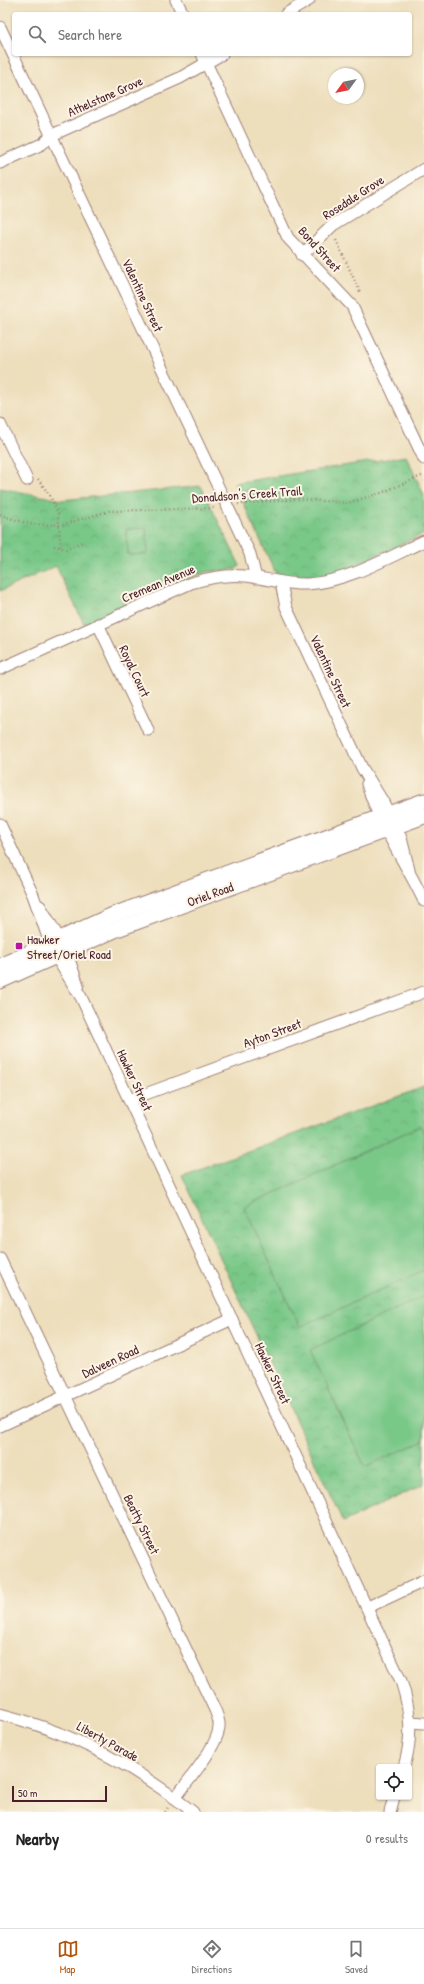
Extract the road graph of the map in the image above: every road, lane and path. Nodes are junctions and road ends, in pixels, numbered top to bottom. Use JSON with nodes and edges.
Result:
{"nodes":[{"id":1,"x":176,"y":0,"type":"edge"},
{"id":2,"x":309,"y":0,"type":"edge"},
{"id":3,"x":182,"y":12,"type":"edge"},
{"id":4,"x":289,"y":12,"type":"edge"},
{"id":5,"x":0,"y":27,"type":"edge"},
{"id":6,"x":12,"y":52,"type":"edge"},
{"id":7,"x":14,"y":56,"type":"edge"},
{"id":8,"x":215,"y":56,"type":"edge"},
{"id":9,"x":204,"y":59,"type":"edge"},
{"id":10,"x":52,"y":135,"type":"junction"},
{"id":11,"x":0,"y":164,"type":"edge"},
{"id":12,"x":424,"y":169,"type":"edge"},
{"id":13,"x":336,"y":240,"type":"dead end"},
{"id":14,"x":302,"y":255,"type":"junction"},
{"id":15,"x":361,"y":294,"type":"dead end"},
{"id":16,"x":0,"y":424,"type":"edge"},
{"id":17,"x":424,"y":458,"type":"edge"},
{"id":18,"x":422,"y":476,"type":"edge"},
{"id":19,"x":32,"y":480,"type":"joint"},
{"id":20,"x":227,"y":506,"type":"junction"},
{"id":21,"x":0,"y":515,"type":"edge"},
{"id":22,"x":60,"y":525,"type":"junction"},
{"id":23,"x":424,"y":541,"type":"edge"},
{"id":24,"x":82,"y":542,"type":"dead end"},
{"id":25,"x":54,"y":546,"type":"dead end"},
{"id":26,"x":61,"y":549,"type":"junction"},
{"id":27,"x":256,"y":578,"type":"junction"},
{"id":28,"x":281,"y":583,"type":"junction"},
{"id":29,"x":98,"y":624,"type":"junction"},
{"id":30,"x":0,"y":669,"type":"edge"},
{"id":31,"x":148,"y":730,"type":"dead end"},
{"id":32,"x":424,"y":801,"type":"edge"},
{"id":33,"x":424,"y":816,"type":"edge"},
{"id":34,"x":387,"y":822,"type":"junction"},
{"id":35,"x":0,"y":824,"type":"edge"},
{"id":36,"x":424,"y":902,"type":"edge"},
{"id":37,"x":58,"y":947,"type":"junction"},
{"id":38,"x":0,"y":966,"type":"edge"},
{"id":39,"x":0,"y":981,"type":"edge"},
{"id":40,"x":424,"y":992,"type":"edge"},
{"id":41,"x":129,"y":1100,"type":"junction"},
{"id":42,"x":0,"y":1259,"type":"edge"},
{"id":43,"x":232,"y":1319,"type":"junction"},
{"id":44,"x":65,"y":1397,"type":"junction"},
{"id":45,"x":0,"y":1426,"type":"edge"},
{"id":46,"x":424,"y":1581,"type":"edge"},
{"id":47,"x":368,"y":1607,"type":"junction"},
{"id":48,"x":0,"y":1714,"type":"edge"},
{"id":49,"x":411,"y":1722,"type":"junction"},
{"id":50,"x":424,"y":1723,"type":"edge"},
{"id":51,"x":405,"y":1764,"type":"edge"},
{"id":52,"x":175,"y":1798,"type":"junction"},
{"id":53,"x":393,"y":1800,"type":"edge"},
{"id":54,"x":193,"y":1812,"type":"edge"},
{"id":55,"x":390,"y":1812,"type":"edge"}],
"edges":[{"from":1,"to":3,"type":"street"},
{"from":2,"to":4,"type":"street"},
{"from":5,"to":6,"type":"street","name":"Valentine Street"},
{"from":7,"to":10,"type":"street","name":"Valentine Street"},
{"from":8,"to":9,"type":"street","name":"Athelstane Grove"},
{"from":9,"to":10,"type":"street","name":"Athelstane Grove"},
{"from":9,"to":14,"type":"street","name":"Bond Street"},
{"from":10,"to":11,"type":"street","name":"Athelstane Grove"},
{"from":10,"to":20,"type":"street","name":"Valentine Street"},
{"from":12,"to":14,"type":"street","name":"Rosedale Grove"},
{"from":13,"to":15,"type":"path"},
{"from":14,"to":17,"type":"street","name":"Bond Street"},
{"from":16,"to":19,"type":"street"},
{"from":18,"to":20,"type":"path","name":"Donaldson's Creek Trail"},
{"from":19,"to":22,"type":"path"},
{"from":20,"to":22,"type":"path","name":"Donaldson's Creek Trail"},
{"from":20,"to":27,"type":"street","name":"Valentine Street"},
{"from":21,"to":22,"type":"path","name":"Donaldson's Creek Trail"},
{"from":22,"to":26,"type":"path"},
{"from":23,"to":28,"type":"street","name":"Cremean Avenue"},
{"from":24,"to":26,"type":"path"},
{"from":25,"to":26,"type":"path"},
{"from":27,"to":28,"type":"street","name":"Cremean Avenue"},
{"from":27,"to":29,"type":"street","name":"Cremean Avenue"},
{"from":28,"to":34,"type":"street","name":"Valentine Street"},
{"from":29,"to":30,"type":"street","name":"Cremean Avenue"},
{"from":29,"to":31,"type":"street","name":"Royal Court"},
{"from":32,"to":34,"type":"main road","name":"Oriel Road"},
{"from":33,"to":34,"type":"main road","name":"Oriel Road"},
{"from":34,"to":36,"type":"street","name":"Valentine Street"},
{"from":34,"to":37,"type":"main road","name":"Oriel Road"},
{"from":35,"to":37,"type":"street","name":"Hawker Street"},
{"from":37,"to":38,"type":"main road","name":"Oriel Road"},
{"from":37,"to":39,"type":"main road","name":"Oriel Road"},
{"from":37,"to":41,"type":"street","name":"Hawker Street"},
{"from":40,"to":41,"type":"street","name":"Ayton Street"},
{"from":41,"to":43,"type":"street","name":"Hawker Street"},
{"from":42,"to":44,"type":"street","name":"Beatty Street"},
{"from":43,"to":44,"type":"street","name":"Dalveen Road"},
{"from":43,"to":47,"type":"street","name":"Hawker Street"},
{"from":44,"to":45,"type":"street","name":"Dalveen Road"},
{"from":44,"to":52,"type":"street","name":"Beatty Street"},
{"from":46,"to":47,"type":"street"},
{"from":47,"to":49,"type":"street","name":"Hawker Street"},
{"from":48,"to":52,"type":"street","name":"Liberty Parade"},
{"from":49,"to":50,"type":"street"},
{"from":49,"to":51,"type":"street","name":"Hawker Street"},
{"from":52,"to":54,"type":"street","name":"Liberty Parade"},
{"from":53,"to":55,"type":"street"}]}
